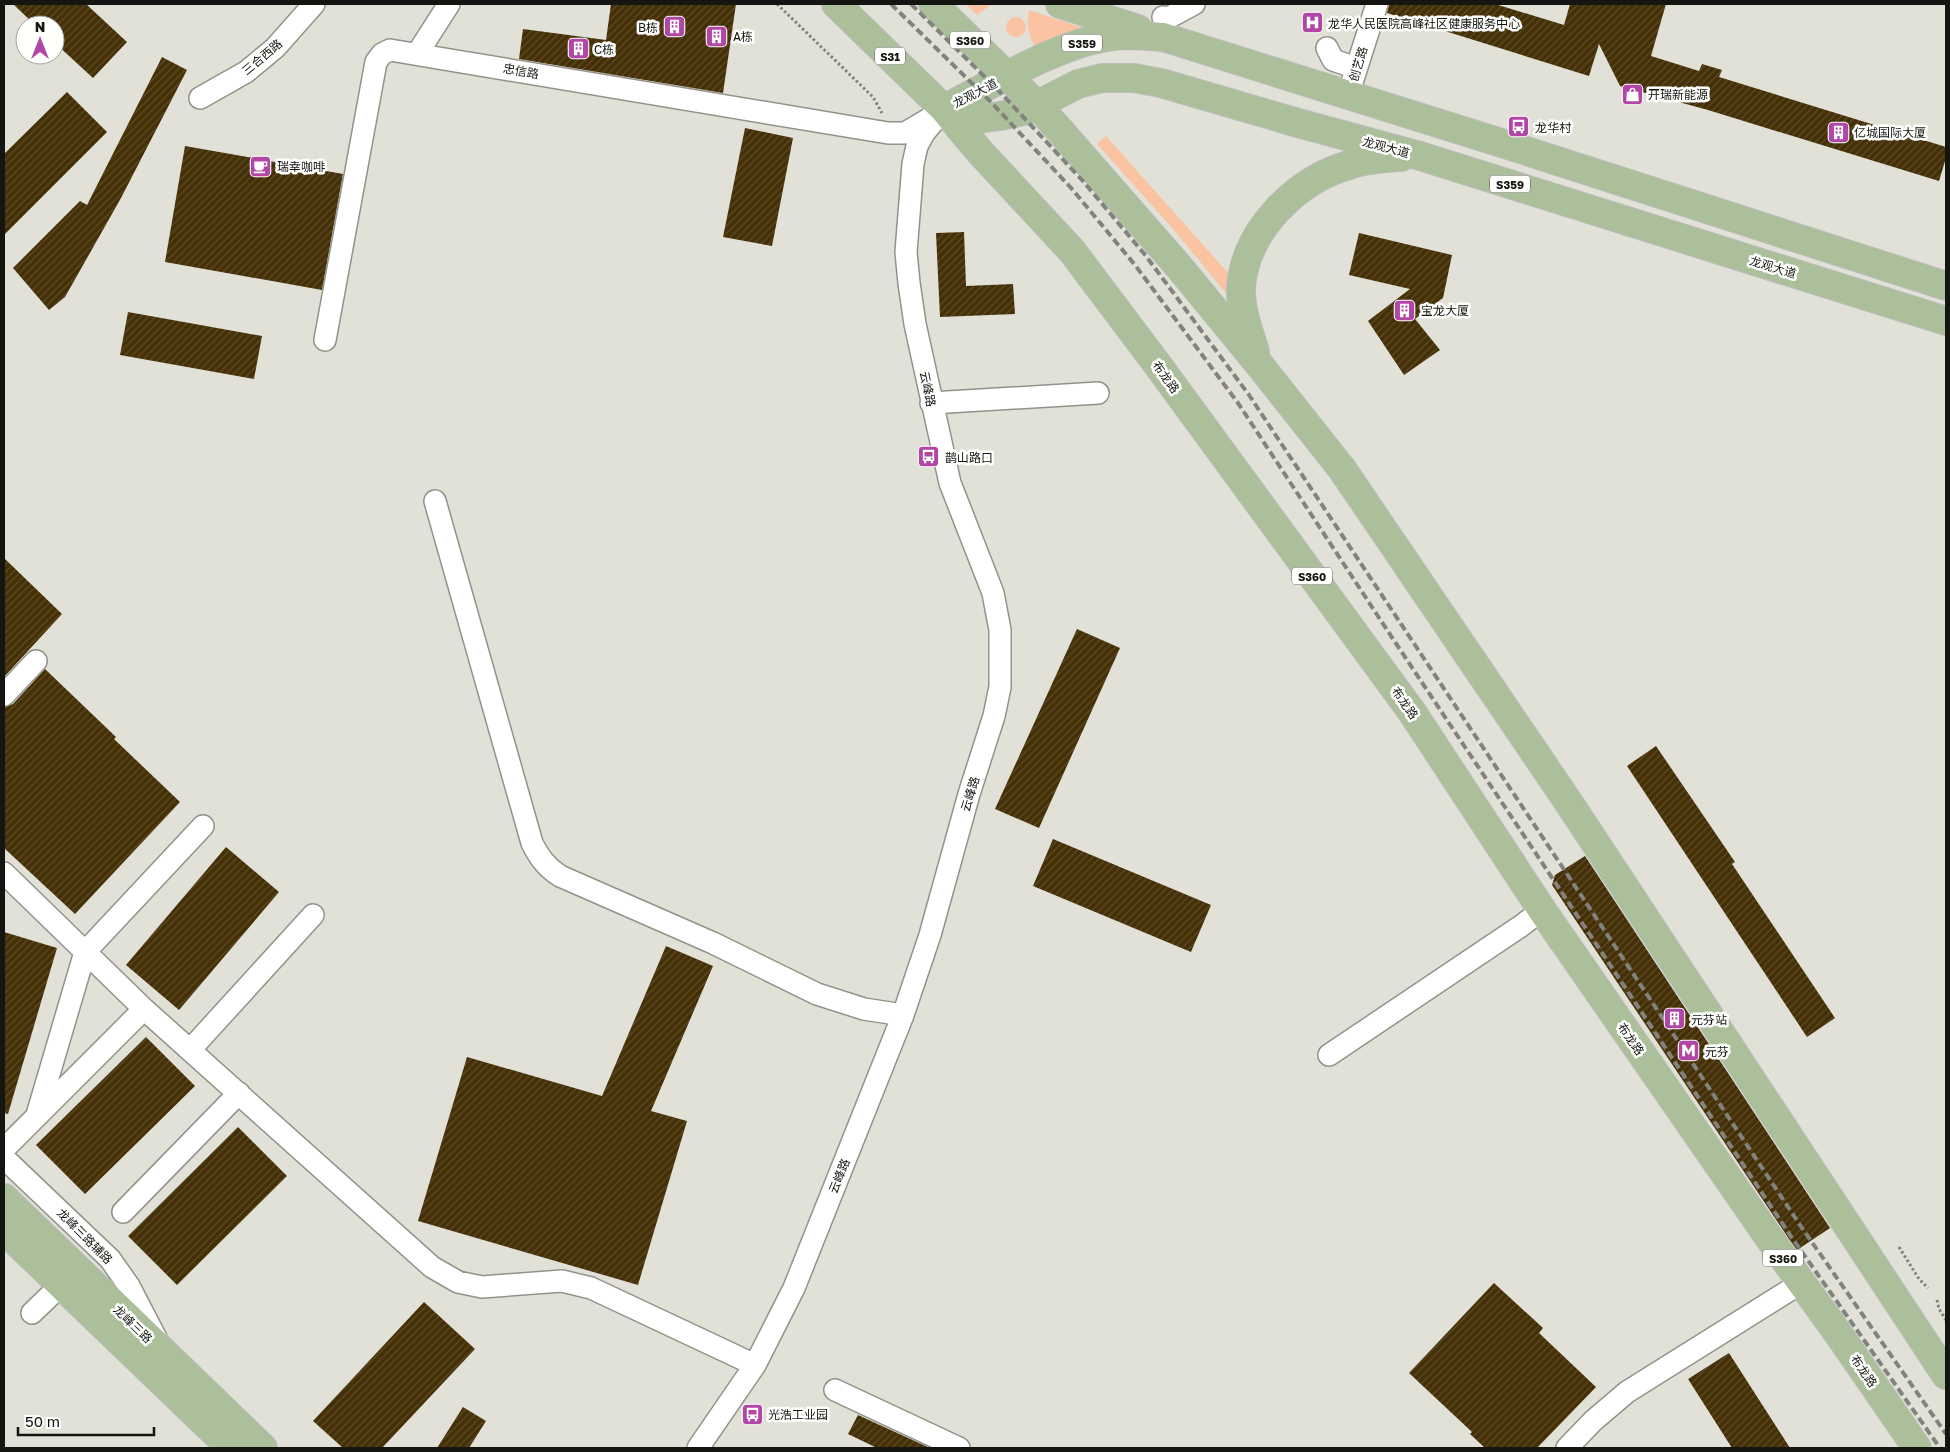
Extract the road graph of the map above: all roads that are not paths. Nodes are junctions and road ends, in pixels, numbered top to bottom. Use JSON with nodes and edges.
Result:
{"nodes":[{"id":1,"x":314,"y":4,"type":"edge"},
{"id":2,"x":449,"y":4,"type":"edge"},
{"id":3,"x":836,"y":4,"type":"edge"},
{"id":4,"x":933,"y":4,"type":"edge"},
{"id":5,"x":1060,"y":4,"type":"edge"},
{"id":6,"x":1194,"y":4,"type":"edge"},
{"id":7,"x":1376,"y":4,"type":"edge"},
{"id":8,"x":1163,"y":20,"type":"edge"},
{"id":9,"x":1327,"y":48,"type":"dead end"},
{"id":10,"x":417,"y":54,"type":"junction"},
{"id":11,"x":1356,"y":68,"type":"junction"},
{"id":12,"x":1008,"y":76,"type":"junction"},
{"id":13,"x":1348,"y":95,"type":"junction"},
{"id":14,"x":200,"y":98,"type":"dead end"},
{"id":15,"x":1038,"y":106,"type":"junction"},
{"id":16,"x":944,"y":109,"type":"junction"},
{"id":17,"x":1420,"y":156,"type":"junction"},
{"id":18,"x":1946,"y":286,"type":"edge"},
{"id":19,"x":1946,"y":322,"type":"edge"},
{"id":20,"x":325,"y":340,"type":"dead end"},
{"id":21,"x":1258,"y":363,"type":"junction"},
{"id":22,"x":1098,"y":393,"type":"dead end"},
{"id":23,"x":931,"y":403,"type":"junction"},
{"id":24,"x":435,"y":501,"type":"dead end"},
{"id":25,"x":36,"y":661,"type":"dead end"},
{"id":26,"x":4,"y":694,"type":"edge"},
{"id":27,"x":202,"y":826,"type":"dead end"},
{"id":28,"x":4,"y":873,"type":"edge"},
{"id":29,"x":1542,"y":910,"type":"junction"},
{"id":30,"x":313,"y":915,"type":"dead end"},
{"id":31,"x":85,"y":952,"type":"junction"},
{"id":32,"x":144,"y":1009,"type":"junction"},
{"id":33,"x":903,"y":1015,"type":"junction"},
{"id":34,"x":190,"y":1050,"type":"junction"},
{"id":35,"x":1329,"y":1055,"type":"dead end"},
{"id":36,"x":238,"y":1093,"type":"junction"},
{"id":37,"x":38,"y":1115,"type":"junction"},
{"id":38,"x":4,"y":1149,"type":"edge"},
{"id":39,"x":4,"y":1158,"type":"edge"},
{"id":40,"x":4,"y":1198,"type":"edge"},
{"id":41,"x":123,"y":1212,"type":"dead end"},
{"id":42,"x":4,"y":1230,"type":"edge"},
{"id":43,"x":1801,"y":1283,"type":"junction"},
{"id":44,"x":61,"y":1285,"type":"junction"},
{"id":45,"x":32,"y":1313,"type":"dead end"},
{"id":46,"x":164,"y":1354,"type":"junction"},
{"id":47,"x":755,"y":1365,"type":"junction"},
{"id":48,"x":1946,"y":1374,"type":"edge"},
{"id":49,"x":835,"y":1390,"type":"dead end"},
{"id":50,"x":231,"y":1448,"type":"edge"},
{"id":51,"x":263,"y":1448,"type":"edge"},
{"id":52,"x":698,"y":1448,"type":"edge"},
{"id":53,"x":959,"y":1448,"type":"edge"},
{"id":54,"x":1567,"y":1448,"type":"edge"},
{"id":55,"x":1918,"y":1448,"type":"edge"}],
"edges":[{"from":1,"to":14,"type":"street","name":"三合西路"},
{"from":2,"to":10,"type":"street"},
{"from":3,"to":16,"type":"main road","name":"布龙路","number":"S31"},
{"from":4,"to":12,"type":"main road","number":"S360"},
{"from":5,"to":8,"type":"main road"},
{"from":6,"to":8,"type":"street"},
{"from":7,"to":11,"type":"street","name":"创艺路"},
{"from":8,"to":12,"type":"main road","name":"龙观大道","number":"S359"},
{"from":8,"to":13,"type":"main road","name":"龙观大道","number":"S359"},
{"from":9,"to":11,"type":"street"},
{"from":10,"to":16,"type":"street","name":"忠信路"},
{"from":10,"to":20,"type":"street","name":"忠信路"},
{"from":11,"to":13,"type":"street","name":"创艺路"},
{"from":12,"to":15,"type":"main road","number":"S360"},
{"from":12,"to":16,"type":"main road","name":"龙观大道","number":"S359"},
{"from":13,"to":18,"type":"main road","name":"龙观大道","number":"S359"},
{"from":15,"to":16,"type":"main road","name":"龙观大道","number":"S359"},
{"from":15,"to":17,"type":"main road","name":"龙观大道","number":"S359"},
{"from":15,"to":21,"type":"main road","number":"S360"},
{"from":16,"to":23,"type":"street","name":"云峰路"},
{"from":16,"to":29,"type":"main road","name":"布龙路","number":"S360"},
{"from":17,"to":19,"type":"main road","name":"龙观大道","number":"S359"},
{"from":17,"to":21,"type":"main road"},
{"from":21,"to":48,"type":"main road","number":"S360"},
{"from":22,"to":23,"type":"street"},
{"from":23,"to":33,"type":"street","name":"云峰路"},
{"from":24,"to":33,"type":"street"},
{"from":25,"to":26,"type":"street"},
{"from":27,"to":31,"type":"street"},
{"from":28,"to":31,"type":"street"},
{"from":29,"to":35,"type":"street"},
{"from":29,"to":43,"type":"main road","name":"布龙路","number":"S360"},
{"from":30,"to":34,"type":"street"},
{"from":31,"to":32,"type":"street"},
{"from":31,"to":37,"type":"street"},
{"from":32,"to":34,"type":"street"},
{"from":32,"to":37,"type":"street"},
{"from":33,"to":47,"type":"street","name":"云峰路"},
{"from":34,"to":36,"type":"street"},
{"from":36,"to":41,"type":"street"},
{"from":36,"to":47,"type":"street"},
{"from":37,"to":38,"type":"street"},
{"from":39,"to":46,"type":"street","name":"龙峰三路辅路"},
{"from":40,"to":46,"type":"main road","name":"龙峰三路"},
{"from":42,"to":44,"type":"main road","name":"龙峰三路"},
{"from":43,"to":54,"type":"street"},
{"from":43,"to":55,"type":"main road","name":"布龙路","number":"S360"},
{"from":44,"to":45,"type":"street"},
{"from":44,"to":50,"type":"main road","name":"龙峰三路"},
{"from":46,"to":51,"type":"main road","name":"龙峰三路"},
{"from":47,"to":52,"type":"street","name":"云峰路"},
{"from":49,"to":53,"type":"street"}]}
